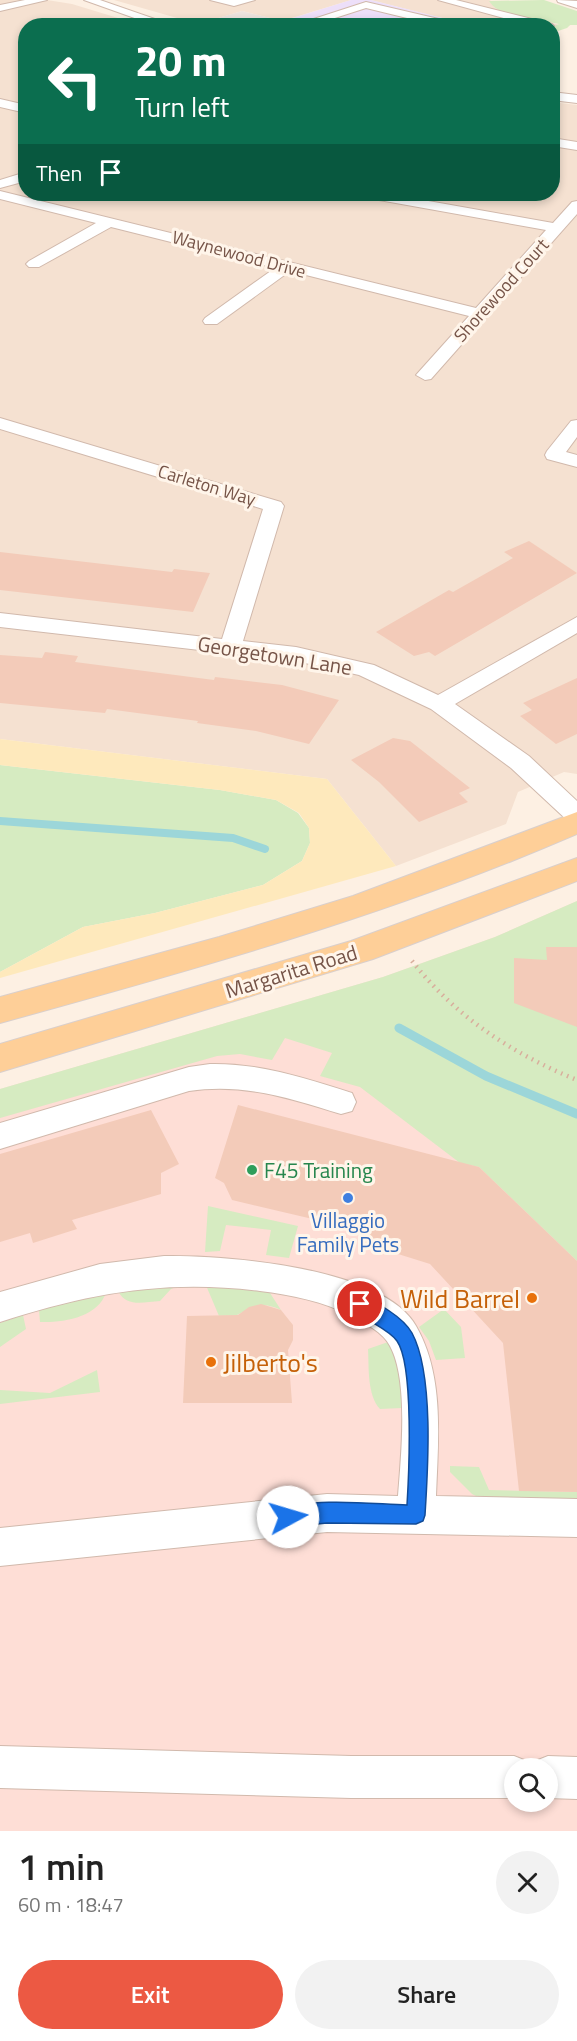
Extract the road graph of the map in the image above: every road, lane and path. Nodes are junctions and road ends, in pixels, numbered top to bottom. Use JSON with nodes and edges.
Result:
{"nodes":[{"id":1,"x":42,"y":0,"type":"edge"},
{"id":2,"x":89,"y":0,"type":"edge"},
{"id":3,"x":250,"y":0,"type":"edge"},
{"id":4,"x":443,"y":0,"type":"edge"},
{"id":5,"x":562,"y":0,"type":"edge"},
{"id":6,"x":217,"y":1,"type":"edge"},
{"id":7,"x":577,"y":5,"type":"edge"},
{"id":8,"x":0,"y":8,"type":"edge"},
{"id":9,"x":145,"y":18,"type":"edge"},
{"id":10,"x":323,"y":18,"type":"edge"},
{"id":11,"x":422,"y":18,"type":"edge"},
{"id":12,"x":516,"y":18,"type":"edge"},
{"id":13,"x":560,"y":97,"type":"edge"},
{"id":14,"x":577,"y":99,"type":"edge"},
{"id":15,"x":0,"y":103,"type":"edge"},
{"id":16,"x":18,"y":107,"type":"edge"},
{"id":17,"x":560,"y":143,"type":"edge"},
{"id":18,"x":577,"y":146,"type":"edge"},
{"id":19,"x":18,"y":178,"type":"edge"},
{"id":20,"x":0,"y":184,"type":"edge"},
{"id":21,"x":0,"y":195,"type":"edge"},
{"id":22,"x":18,"y":199,"type":"edge"},
{"id":23,"x":25,"y":201,"type":"edge"},
{"id":24,"x":407,"y":201,"type":"edge"},
{"id":25,"x":577,"y":205,"type":"edge"},
{"id":26,"x":110,"y":221,"type":"junction"},
{"id":27,"x":557,"y":228,"type":"junction"},
{"id":28,"x":34,"y":264,"type":"dead end"},
{"id":29,"x":286,"y":267,"type":"junction"},
{"id":30,"x":478,"y":313,"type":"junction"},
{"id":31,"x":211,"y":321,"type":"dead end"},
{"id":32,"x":425,"y":375,"type":"dead end"},
{"id":33,"x":0,"y":423,"type":"edge"},
{"id":34,"x":577,"y":425,"type":"edge"},
{"id":35,"x":577,"y":461,"type":"edge"},
{"id":36,"x":0,"y":620,"type":"edge"},
{"id":37,"x":577,"y":624,"type":"edge"},
{"id":38,"x":231,"y":645,"type":"junction"},
{"id":39,"x":439,"y":704,"type":"junction"},
{"id":40,"x":577,"y":815,"type":"edge"},
{"id":41,"x":577,"y":822,"type":"edge"},
{"id":42,"x":577,"y":844,"type":"edge"},
{"id":43,"x":577,"y":869,"type":"edge"},
{"id":44,"x":412,"y":961,"type":"dead end"},
{"id":45,"x":234,"y":988,"type":"junction"},
{"id":46,"x":0,"y":1010,"type":"edge"},
{"id":47,"x":0,"y":1058,"type":"edge"},
{"id":48,"x":577,"y":1080,"type":"edge"},
{"id":49,"x":341,"y":1102,"type":"dead end"},
{"id":50,"x":0,"y":1136,"type":"edge"},
{"id":51,"x":0,"y":1307,"type":"edge"},
{"id":52,"x":416,"y":1515,"type":"junction"},
{"id":53,"x":577,"y":1518,"type":"edge"},
{"id":54,"x":0,"y":1547,"type":"edge"},
{"id":55,"x":0,"y":1767,"type":"edge"},
{"id":56,"x":504,"y":1777,"type":"edge"},
{"id":57,"x":558,"y":1777,"type":"edge"},
{"id":58,"x":577,"y":1778,"type":"edge"}],
"edges":[{"from":1,"to":8,"type":"street"},
{"from":2,"to":9,"type":"street"},
{"from":3,"to":6,"type":"street"},
{"from":4,"to":12,"type":"street"},
{"from":5,"to":7,"type":"street"},
{"from":10,"to":11,"type":"street"},
{"from":13,"to":14,"type":"street"},
{"from":15,"to":16,"type":"street"},
{"from":17,"to":18,"type":"street"},
{"from":19,"to":20,"type":"street"},
{"from":21,"to":22,"type":"street","name":"Waynewood Drive"},
{"from":23,"to":26,"type":"street","name":"Waynewood Drive"},
{"from":24,"to":27,"type":"street"},
{"from":25,"to":27,"type":"street","name":"Shorewood Court"},
{"from":26,"to":28,"type":"street"},
{"from":26,"to":29,"type":"street","name":"Waynewood Drive"},
{"from":27,"to":30,"type":"street","name":"Shorewood Court"},
{"from":29,"to":30,"type":"street","name":"Waynewood Drive"},
{"from":29,"to":31,"type":"street"},
{"from":30,"to":32,"type":"street","name":"Shorewood Court"},
{"from":33,"to":38,"type":"street","name":"Carleton Way"},
{"from":34,"to":35,"type":"street"},
{"from":36,"to":38,"type":"street","name":"Georgetown Lane"},
{"from":37,"to":39,"type":"street"},
{"from":38,"to":39,"type":"street","name":"Georgetown Lane"},
{"from":39,"to":40,"type":"street","name":"Georgetown Lane"},
{"from":41,"to":46,"type":"main road","name":"Margarita Road"},
{"from":42,"to":45,"type":"main road"},
{"from":43,"to":45,"type":"main road","name":"Margarita Road"},
{"from":44,"to":48,"type":"path"},
{"from":45,"to":47,"type":"main road","name":"Margarita Road"},
{"from":49,"to":50,"type":"street"},
{"from":51,"to":52,"type":"street"},
{"from":52,"to":53,"type":"street"},
{"from":52,"to":54,"type":"street"},
{"from":55,"to":56,"type":"street"},
{"from":57,"to":58,"type":"street"}]}
